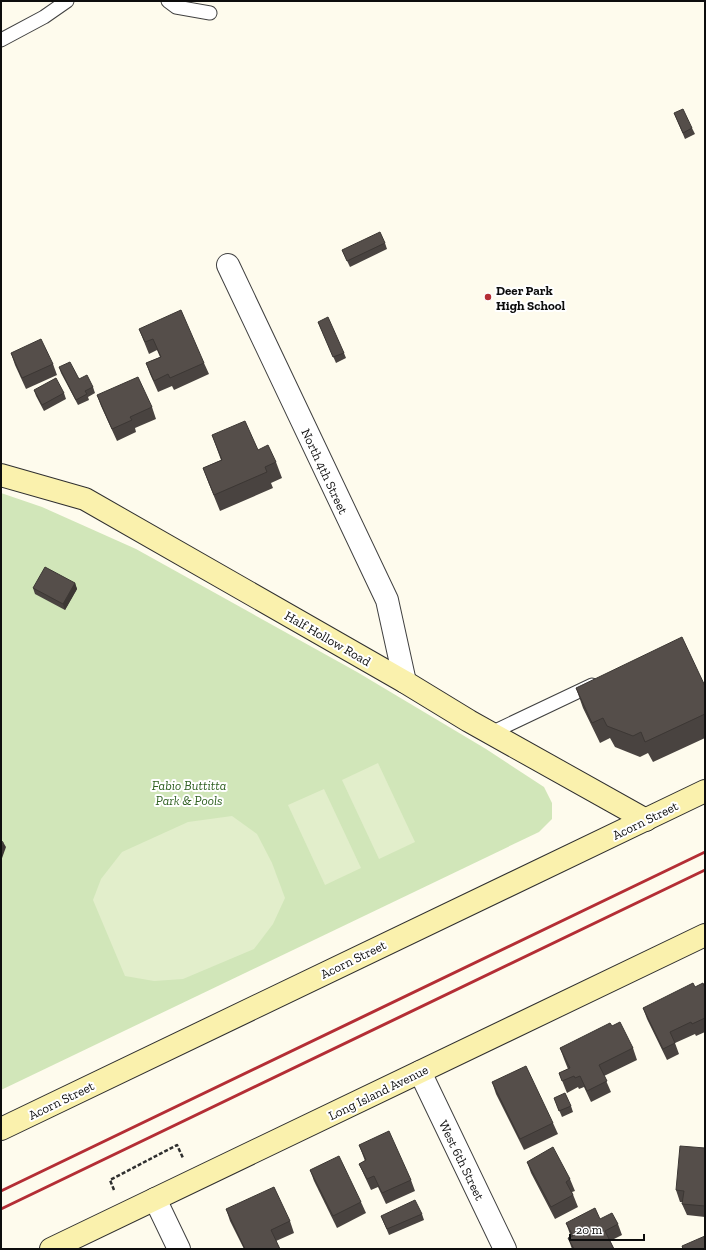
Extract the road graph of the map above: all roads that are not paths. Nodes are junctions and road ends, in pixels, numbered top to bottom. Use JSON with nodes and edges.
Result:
{"nodes":[{"id":1,"x":67,"y":1,"type":"edge"},
{"id":2,"x":168,"y":1,"type":"edge"},
{"id":3,"x":210,"y":13,"type":"dead end"},
{"id":4,"x":1,"y":40,"type":"edge"},
{"id":5,"x":228,"y":265,"type":"dead end"},
{"id":6,"x":1,"y":475,"type":"edge"},
{"id":7,"x":601,"y":681,"type":"edge"},
{"id":8,"x":406,"y":682,"type":"junction"},
{"id":9,"x":491,"y":733,"type":"junction"},
{"id":10,"x":705,"y":791,"type":"edge"},
{"id":11,"x":646,"y":820,"type":"junction"},
{"id":12,"x":705,"y":935,"type":"edge"},
{"id":13,"x":420,"y":1072,"type":"junction"},
{"id":14,"x":1,"y":1129,"type":"edge"},
{"id":15,"x":155,"y":1199,"type":"junction"},
{"id":16,"x":51,"y":1249,"type":"edge"},
{"id":17,"x":179,"y":1249,"type":"edge"},
{"id":18,"x":505,"y":1249,"type":"edge"}],
"edges":[{"from":1,"to":4,"type":"lane"},
{"from":2,"to":3,"type":"lane"},
{"from":5,"to":8,"type":"street","name":"North 4th Street"},
{"from":6,"to":8,"type":"street","name":"Half Hollow Road"},
{"from":7,"to":9,"type":"lane"},
{"from":8,"to":9,"type":"street","name":"Half Hollow Road"},
{"from":9,"to":11,"type":"street","name":"Half Hollow Road"},
{"from":10,"to":11,"type":"street","name":"Acorn Street"},
{"from":11,"to":14,"type":"street","name":"Acorn Street"},
{"from":12,"to":13,"type":"street","name":"Long Island Avenue"},
{"from":13,"to":15,"type":"street","name":"Long Island Avenue"},
{"from":13,"to":18,"type":"street","name":"West 6th Street"},
{"from":15,"to":16,"type":"street","name":"Long Island Avenue"},
{"from":15,"to":17,"type":"street"}]}
